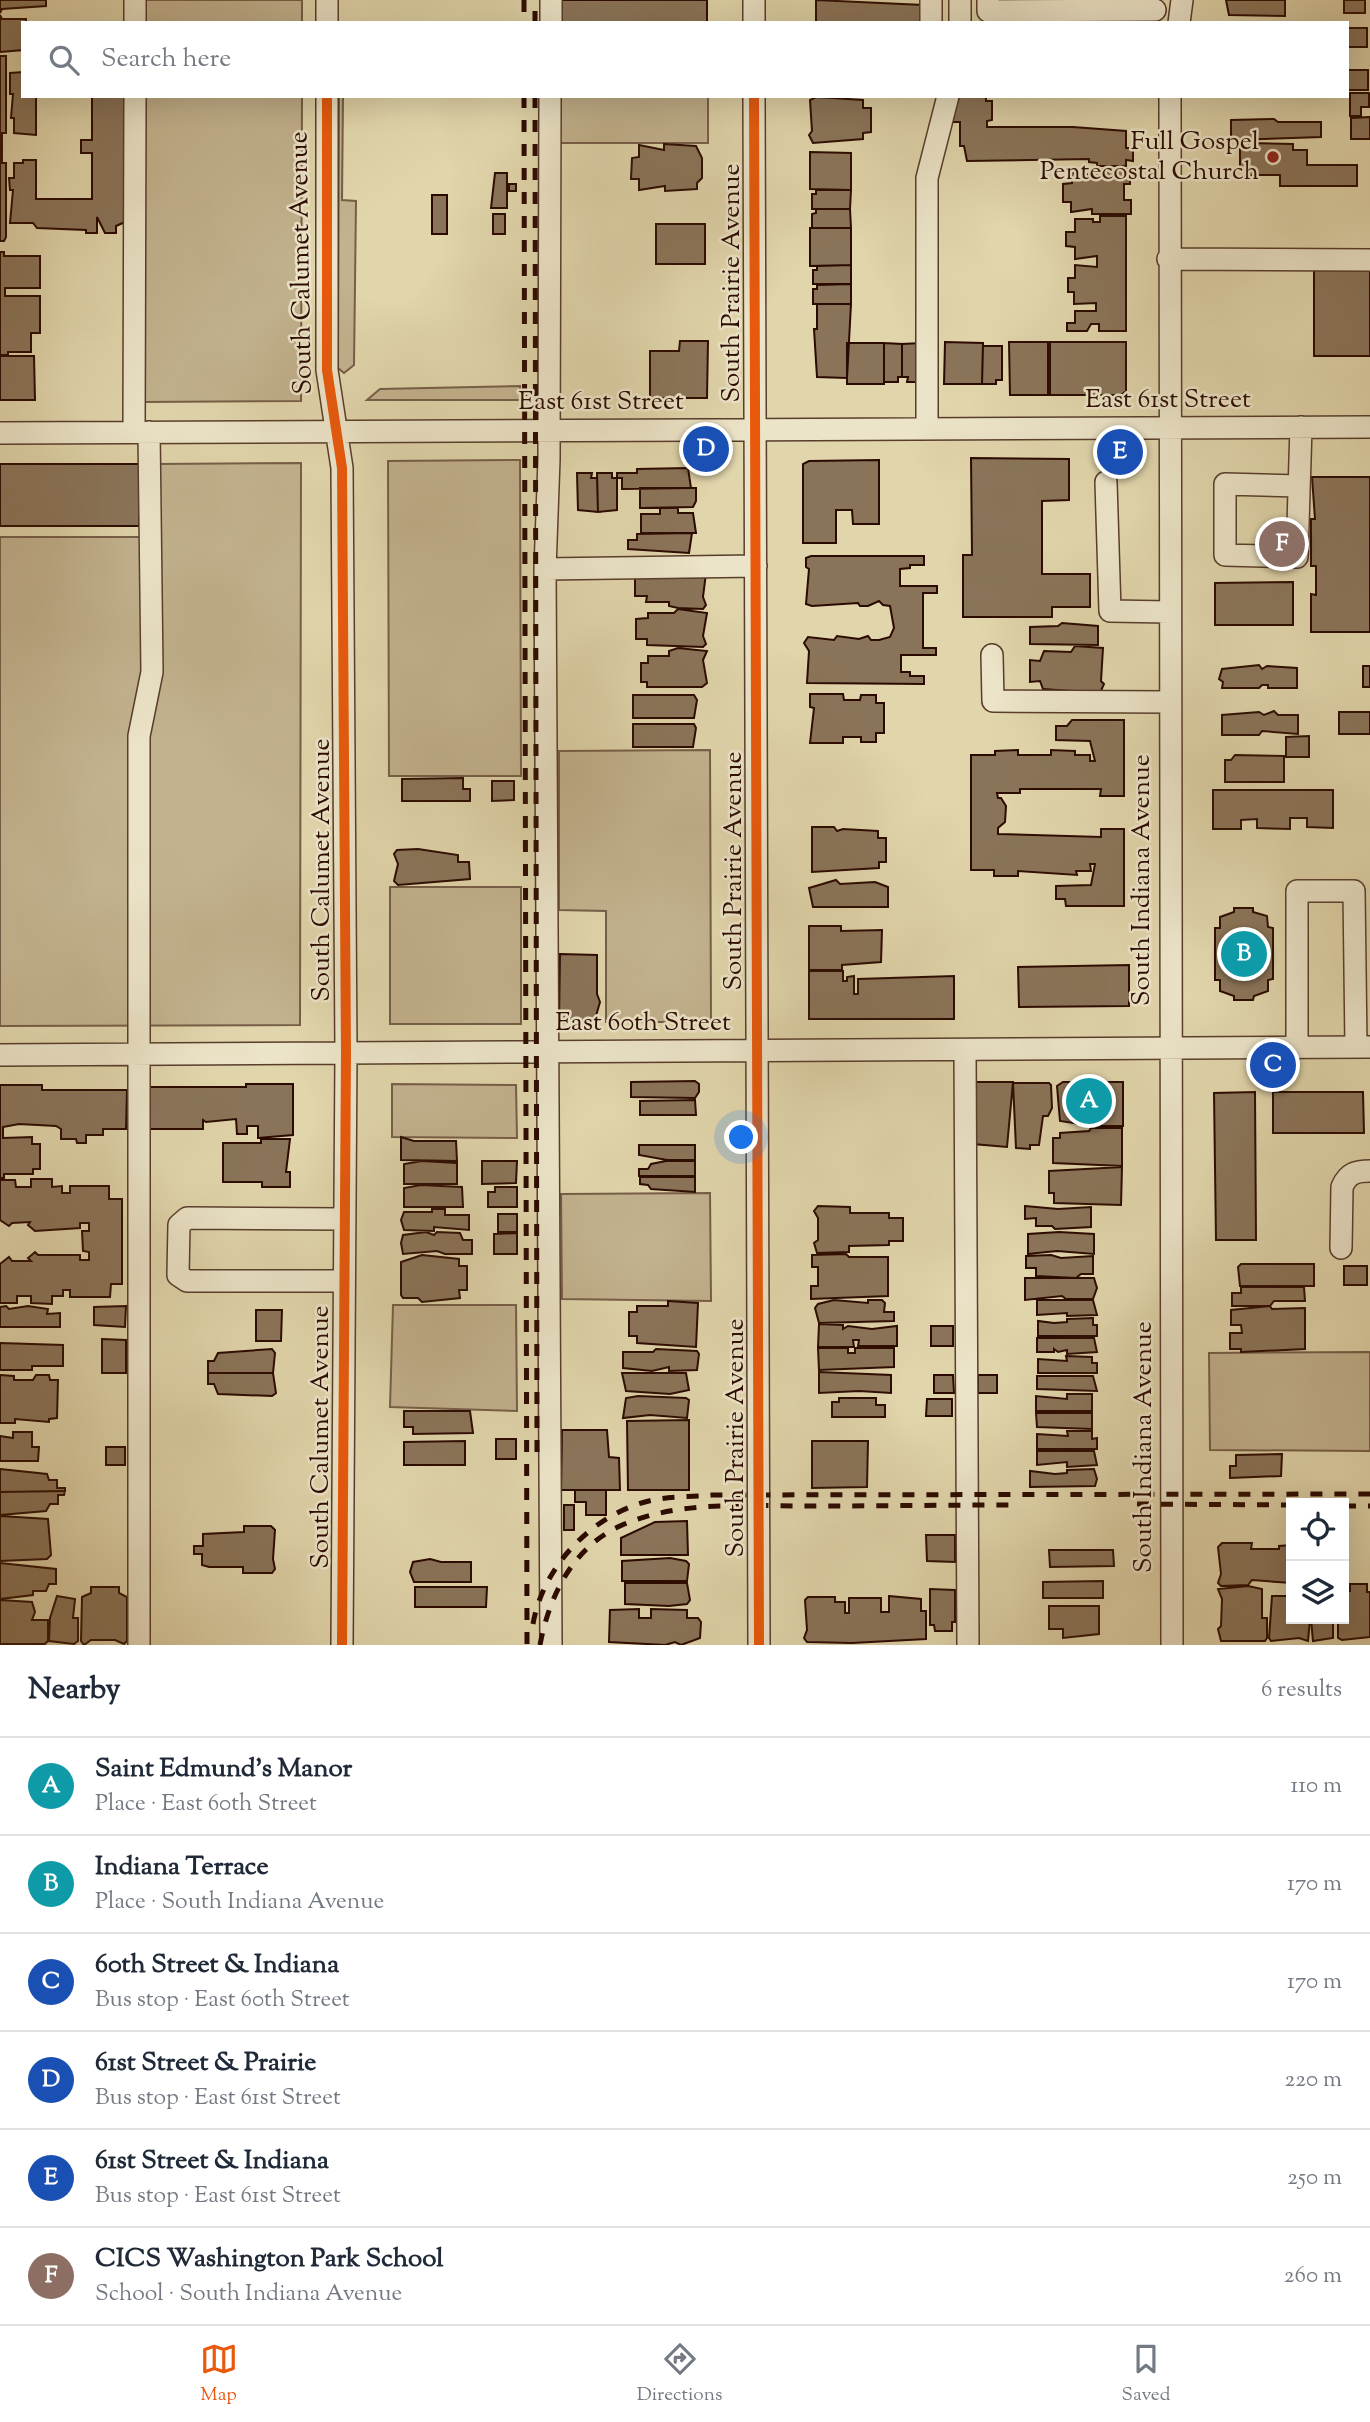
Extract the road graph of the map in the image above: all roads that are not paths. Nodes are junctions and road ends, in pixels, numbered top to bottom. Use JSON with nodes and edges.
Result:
{"nodes":[{"id":1,"x":135,"y":0,"type":"edge"},
{"id":2,"x":327,"y":0,"type":"edge"},
{"id":3,"x":551,"y":0,"type":"edge"},
{"id":4,"x":754,"y":0,"type":"edge"},
{"id":5,"x":931,"y":0,"type":"edge"},
{"id":6,"x":960,"y":0,"type":"edge"},
{"id":7,"x":988,"y":0,"type":"edge"},
{"id":8,"x":1182,"y":0,"type":"edge"},
{"id":9,"x":1155,"y":11,"type":"edge"},
{"id":10,"x":135,"y":21,"type":"edge"},
{"id":11,"x":327,"y":21,"type":"edge"},
{"id":12,"x":551,"y":21,"type":"edge"},
{"id":13,"x":754,"y":21,"type":"edge"},
{"id":14,"x":931,"y":21,"type":"edge"},
{"id":15,"x":960,"y":21,"type":"edge"},
{"id":16,"x":1179,"y":21,"type":"edge"},
{"id":17,"x":135,"y":98,"type":"edge"},
{"id":18,"x":327,"y":98,"type":"edge"},
{"id":19,"x":550,"y":98,"type":"edge"},
{"id":20,"x":754,"y":98,"type":"edge"},
{"id":21,"x":947,"y":98,"type":"edge"},
{"id":22,"x":1168,"y":102,"type":"edge"},
{"id":23,"x":1168,"y":259,"type":"junction"},
{"id":24,"x":1370,"y":260,"type":"edge"},
{"id":25,"x":1301,"y":427,"type":"junction"},
{"id":26,"x":1370,"y":427,"type":"edge"},
{"id":27,"x":1168,"y":428,"type":"junction"},
{"id":28,"x":927,"y":429,"type":"junction"},
{"id":29,"x":755,"y":430,"type":"junction"},
{"id":30,"x":337,"y":431,"type":"junction"},
{"id":31,"x":549,"y":431,"type":"junction"},
{"id":32,"x":141,"y":432,"type":"junction"},
{"id":33,"x":0,"y":433,"type":"edge"},
{"id":34,"x":1107,"y":482,"type":"dead end"},
{"id":35,"x":1299,"y":486,"type":"junction"},
{"id":36,"x":756,"y":566,"type":"junction"},
{"id":37,"x":545,"y":569,"type":"junction"},
{"id":38,"x":1169,"y":612,"type":"junction"},
{"id":39,"x":992,"y":654,"type":"dead end"},
{"id":40,"x":1169,"y":702,"type":"junction"},
{"id":41,"x":1363,"y":1047,"type":"edge"},
{"id":42,"x":1297,"y":1048,"type":"junction"},
{"id":43,"x":1170,"y":1049,"type":"junction"},
{"id":44,"x":548,"y":1051,"type":"junction"},
{"id":45,"x":758,"y":1051,"type":"junction"},
{"id":46,"x":965,"y":1051,"type":"junction"},
{"id":47,"x":346,"y":1053,"type":"junction"},
{"id":48,"x":0,"y":1055,"type":"edge"},
{"id":49,"x":139,"y":1055,"type":"junction"},
{"id":50,"x":1370,"y":1171,"type":"edge"},
{"id":51,"x":345,"y":1219,"type":"junction"},
{"id":52,"x":1341,"y":1248,"type":"dead end"},
{"id":53,"x":344,"y":1281,"type":"junction"},
{"id":54,"x":139,"y":1645,"type":"edge"},
{"id":55,"x":342,"y":1645,"type":"edge"},
{"id":56,"x":551,"y":1645,"type":"edge"},
{"id":57,"x":760,"y":1645,"type":"edge"},
{"id":58,"x":968,"y":1645,"type":"edge"},
{"id":59,"x":1172,"y":1645,"type":"edge"}],
"edges":[{"from":1,"to":10,"type":"street"},
{"from":2,"to":11,"type":"street"},
{"from":3,"to":12,"type":"street"},
{"from":4,"to":13,"type":"street"},
{"from":5,"to":14,"type":"street"},
{"from":6,"to":15,"type":"street"},
{"from":7,"to":9,"type":"street"},
{"from":8,"to":16,"type":"street"},
{"from":17,"to":32,"type":"street"},
{"from":18,"to":30,"type":"street","name":"South Calumet Avenue"},
{"from":19,"to":31,"type":"street"},
{"from":20,"to":29,"type":"street","name":"South Prairie Avenue"},
{"from":21,"to":28,"type":"street"},
{"from":22,"to":23,"type":"street","name":"South Indiana Avenue"},
{"from":23,"to":24,"type":"street"},
{"from":23,"to":27,"type":"street","name":"South Indiana Avenue"},
{"from":25,"to":26,"type":"street","name":"East 61st Street"},
{"from":25,"to":27,"type":"street","name":"East 61st Street"},
{"from":25,"to":35,"type":"street"},
{"from":27,"to":28,"type":"street","name":"East 61st Street"},
{"from":27,"to":38,"type":"street","name":"South Indiana Avenue"},
{"from":28,"to":29,"type":"street","name":"East 61st Street"},
{"from":29,"to":31,"type":"street","name":"East 61st Street"},
{"from":29,"to":36,"type":"street","name":"South Prairie Avenue"},
{"from":30,"to":31,"type":"street","name":"East 61st Street"},
{"from":30,"to":32,"type":"street","name":"East 61st Street"},
{"from":30,"to":47,"type":"street","name":"South Calumet Avenue"},
{"from":31,"to":37,"type":"street"},
{"from":32,"to":33,"type":"street","name":"East 61st Street"},
{"from":32,"to":49,"type":"street"},
{"from":34,"to":38,"type":"street"},
{"from":35,"to":35,"type":"street"},
{"from":36,"to":37,"type":"street"},
{"from":36,"to":45,"type":"street","name":"South Prairie Avenue"},
{"from":37,"to":44,"type":"street"},
{"from":38,"to":40,"type":"street","name":"South Indiana Avenue"},
{"from":39,"to":40,"type":"street"},
{"from":40,"to":43,"type":"street","name":"South Indiana Avenue"},
{"from":41,"to":42,"type":"street","name":"East 60th Street"},
{"from":41,"to":42,"type":"street"},
{"from":42,"to":43,"type":"street","name":"East 60th Street"},
{"from":43,"to":46,"type":"street","name":"East 60th Street"},
{"from":43,"to":59,"type":"street","name":"South Indiana Avenue"},
{"from":44,"to":45,"type":"street","name":"East 60th Street"},
{"from":44,"to":47,"type":"street","name":"East 60th Street"},
{"from":44,"to":56,"type":"street"},
{"from":45,"to":46,"type":"street","name":"East 60th Street"},
{"from":45,"to":57,"type":"street","name":"South Prairie Avenue"},
{"from":46,"to":58,"type":"street"},
{"from":47,"to":49,"type":"street","name":"East 60th Street"},
{"from":47,"to":51,"type":"street","name":"South Calumet Avenue"},
{"from":48,"to":49,"type":"street","name":"East 60th Street"},
{"from":49,"to":54,"type":"street"},
{"from":50,"to":52,"type":"street"},
{"from":51,"to":53,"type":"street","name":"South Calumet Avenue"},
{"from":51,"to":53,"type":"street"},
{"from":53,"to":55,"type":"street","name":"South Calumet Avenue"}]}
